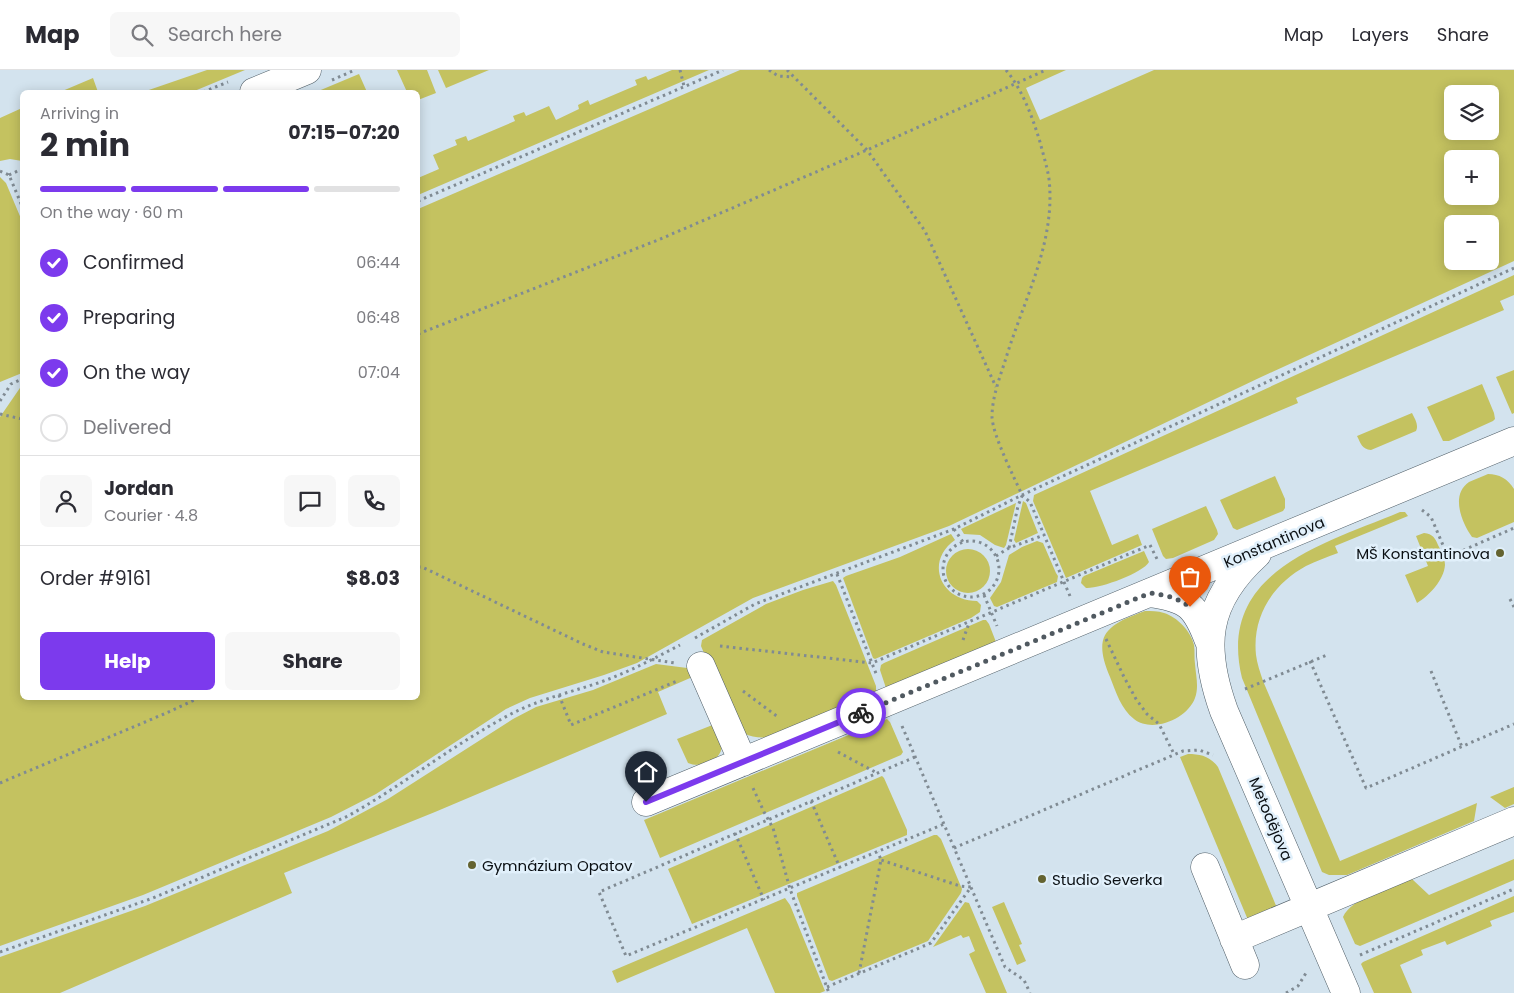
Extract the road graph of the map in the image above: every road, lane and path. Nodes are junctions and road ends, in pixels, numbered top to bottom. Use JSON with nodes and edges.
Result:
{"nodes":[{"id":1,"x":306,"y":70,"type":"edge"},
{"id":2,"x":680,"y":70,"type":"edge"},
{"id":3,"x":723,"y":70,"type":"edge"},
{"id":4,"x":769,"y":70,"type":"edge"},
{"id":5,"x":787,"y":70,"type":"edge"},
{"id":6,"x":1006,"y":70,"type":"edge"},
{"id":7,"x":1046,"y":70,"type":"edge"},
{"id":8,"x":794,"y":78,"type":"junction"},
{"id":9,"x":1017,"y":82,"type":"junction"},
{"id":10,"x":684,"y":86,"type":"junction"},
{"id":11,"x":259,"y":90,"type":"edge"},
{"id":12,"x":867,"y":150,"type":"junction"},
{"id":13,"x":20,"y":170,"type":"edge"},
{"id":14,"x":0,"y":171,"type":"edge"},
{"id":15,"x":9,"y":175,"type":"junction"},
{"id":16,"x":420,"y":200,"type":"edge"},
{"id":17,"x":20,"y":201,"type":"edge"},
{"id":18,"x":1514,"y":268,"type":"edge"},
{"id":19,"x":420,"y":333,"type":"edge"},
{"id":20,"x":20,"y":380,"type":"edge"},
{"id":21,"x":997,"y":388,"type":"junction"},
{"id":22,"x":0,"y":401,"type":"edge"},
{"id":23,"x":0,"y":414,"type":"edge"},
{"id":24,"x":20,"y":419,"type":"edge"},
{"id":25,"x":1514,"y":441,"type":"edge"},
{"id":26,"x":1022,"y":496,"type":"junction"},
{"id":27,"x":1415,"y":507,"type":"dead end"},
{"id":28,"x":1514,"y":528,"type":"edge"},
{"id":29,"x":954,"y":529,"type":"junction"},
{"id":30,"x":1044,"y":535,"type":"junction"},
{"id":31,"x":963,"y":542,"type":"junction"},
{"id":32,"x":1275,"y":542,"type":"junction"},
{"id":33,"x":1009,"y":548,"type":"junction"},
{"id":34,"x":996,"y":556,"type":"junction"},
{"id":35,"x":420,"y":566,"type":"edge"},
{"id":36,"x":837,"y":574,"type":"junction"},
{"id":37,"x":1064,"y":583,"type":"junction"},
{"id":38,"x":1150,"y":593,"type":"junction"},
{"id":39,"x":984,"y":595,"type":"junction"},
{"id":40,"x":1510,"y":598,"type":"dead end"},
{"id":41,"x":1514,"y":607,"type":"edge"},
{"id":42,"x":991,"y":613,"type":"junction"},
{"id":43,"x":1089,"y":619,"type":"junction"},
{"id":44,"x":1209,"y":642,"type":"junction"},
{"id":45,"x":685,"y":643,"type":"dead end"},
{"id":46,"x":704,"y":652,"type":"junction"},
{"id":47,"x":1008,"y":652,"type":"junction"},
{"id":48,"x":1327,"y":655,"type":"dead end"},
{"id":49,"x":652,"y":660,"type":"junction"},
{"id":50,"x":1310,"y":661,"type":"junction"},
{"id":51,"x":872,"y":663,"type":"junction"},
{"id":52,"x":1430,"y":671,"type":"dead end"},
{"id":53,"x":1239,"y":684,"type":"dead end"},
{"id":54,"x":559,"y":695,"type":"junction"},
{"id":55,"x":195,"y":700,"type":"edge"},
{"id":56,"x":890,"y":702,"type":"junction"},
{"id":57,"x":1514,"y":724,"type":"edge"},
{"id":58,"x":807,"y":735,"type":"junction"},
{"id":59,"x":1462,"y":747,"type":"junction"},
{"id":60,"x":1174,"y":754,"type":"junction"},
{"id":61,"x":1215,"y":756,"type":"dead end"},
{"id":62,"x":915,"y":757,"type":"junction"},
{"id":63,"x":743,"y":762,"type":"junction"},
{"id":64,"x":877,"y":773,"type":"junction"},
{"id":65,"x":0,"y":783,"type":"edge"},
{"id":66,"x":811,"y":801,"type":"junction"},
{"id":67,"x":646,"y":802,"type":"dead end"},
{"id":68,"x":768,"y":820,"type":"junction"},
{"id":69,"x":1514,"y":821,"type":"edge"},
{"id":70,"x":944,"y":824,"type":"junction"},
{"id":71,"x":736,"y":833,"type":"junction"},
{"id":72,"x":954,"y":848,"type":"junction"},
{"id":73,"x":878,"y":852,"type":"junction"},
{"id":74,"x":881,"y":860,"type":"junction"},
{"id":75,"x":1204,"y":867,"type":"dead end"},
{"id":76,"x":840,"y":868,"type":"junction"},
{"id":77,"x":971,"y":887,"type":"junction"},
{"id":78,"x":1514,"y":889,"type":"edge"},
{"id":79,"x":790,"y":890,"type":"junction"},
{"id":80,"x":764,"y":900,"type":"junction"},
{"id":81,"x":1309,"y":908,"type":"junction"},
{"id":82,"x":1234,"y":938,"type":"junction"},
{"id":83,"x":0,"y":952,"type":"edge"},
{"id":84,"x":1354,"y":958,"type":"dead end"},
{"id":85,"x":1245,"y":965,"type":"dead end"},
{"id":86,"x":859,"y":973,"type":"junction"},
{"id":87,"x":827,"y":987,"type":"junction"},
{"id":88,"x":829,"y":993,"type":"edge"},
{"id":89,"x":1030,"y":993,"type":"edge"},
{"id":90,"x":1346,"y":993,"type":"edge"}],
"edges":[{"from":1,"to":11,"type":"street"},
{"from":2,"to":10,"type":"path"},
{"from":3,"to":10,"type":"path"},
{"from":4,"to":8,"type":"path"},
{"from":5,"to":8,"type":"path"},
{"from":6,"to":9,"type":"path"},
{"from":7,"to":9,"type":"path"},
{"from":8,"to":12,"type":"path"},
{"from":9,"to":12,"type":"path"},
{"from":9,"to":21,"type":"path"},
{"from":10,"to":16,"type":"path"},
{"from":12,"to":19,"type":"path"},
{"from":12,"to":21,"type":"path"},
{"from":13,"to":15,"type":"path"},
{"from":14,"to":15,"type":"path"},
{"from":15,"to":17,"type":"path"},
{"from":18,"to":26,"type":"path"},
{"from":20,"to":22,"type":"path"},
{"from":21,"to":26,"type":"path"},
{"from":23,"to":24,"type":"path"},
{"from":25,"to":32,"type":"street","name":"Konstantinova"},
{"from":26,"to":29,"type":"path"},
{"from":26,"to":30,"type":"path"},
{"from":26,"to":33,"type":"path"},
{"from":27,"to":28,"type":"path"},
{"from":29,"to":31,"type":"path"},
{"from":29,"to":36,"type":"path"},
{"from":30,"to":33,"type":"path"},
{"from":30,"to":37,"type":"path"},
{"from":31,"to":34,"type":"path"},
{"from":31,"to":39,"type":"path"},
{"from":32,"to":38,"type":"street","name":"Konstantinova"},
{"from":32,"to":44,"type":"street","name":"Metodějova"},
{"from":33,"to":34,"type":"path"},
{"from":34,"to":39,"type":"path"},
{"from":35,"to":49,"type":"path"},
{"from":36,"to":46,"type":"path"},
{"from":36,"to":51,"type":"path"},
{"from":37,"to":42,"type":"path"},
{"from":37,"to":43,"type":"path"},
{"from":38,"to":43,"type":"street","name":"Konstantinova"},
{"from":38,"to":44,"type":"street","name":"Metodějova"},
{"from":39,"to":42,"type":"path"},
{"from":40,"to":41,"type":"path"},
{"from":42,"to":47,"type":"path"},
{"from":42,"to":51,"type":"path"},
{"from":43,"to":47,"type":"street","name":"Konstantinova"},
{"from":43,"to":60,"type":"path"},
{"from":44,"to":81,"type":"street","name":"Metodějova"},
{"from":45,"to":49,"type":"path"},
{"from":46,"to":49,"type":"path"},
{"from":46,"to":51,"type":"path"},
{"from":46,"to":54,"type":"path"},
{"from":46,"to":58,"type":"path"},
{"from":46,"to":63,"type":"street"},
{"from":47,"to":56,"type":"street","name":"Konstantinova"},
{"from":48,"to":50,"type":"path"},
{"from":49,"to":54,"type":"path"},
{"from":50,"to":53,"type":"path"},
{"from":50,"to":59,"type":"path"},
{"from":51,"to":56,"type":"path"},
{"from":52,"to":59,"type":"path"},
{"from":54,"to":83,"type":"path"},
{"from":55,"to":65,"type":"path"},
{"from":56,"to":58,"type":"street","name":"Konstantinova"},
{"from":56,"to":62,"type":"path"},
{"from":57,"to":59,"type":"path"},
{"from":58,"to":63,"type":"street","name":"Konstantinova"},
{"from":58,"to":64,"type":"path"},
{"from":60,"to":61,"type":"path"},
{"from":60,"to":72,"type":"path"},
{"from":62,"to":64,"type":"path"},
{"from":62,"to":70,"type":"path"},
{"from":63,"to":67,"type":"street","name":"Konstantinova"},
{"from":63,"to":68,"type":"path"},
{"from":64,"to":66,"type":"path"},
{"from":66,"to":68,"type":"path"},
{"from":66,"to":76,"type":"path"},
{"from":68,"to":71,"type":"path"},
{"from":68,"to":79,"type":"path"},
{"from":69,"to":81,"type":"street"},
{"from":70,"to":72,"type":"path"},
{"from":70,"to":73,"type":"path"},
{"from":71,"to":80,"type":"path"},
{"from":71,"to":80,"type":"path"},
{"from":72,"to":77,"type":"path"},
{"from":73,"to":74,"type":"path"},
{"from":73,"to":76,"type":"path"},
{"from":74,"to":77,"type":"path"},
{"from":74,"to":86,"type":"path"},
{"from":75,"to":82,"type":"street"},
{"from":76,"to":79,"type":"path"},
{"from":77,"to":86,"type":"path"},
{"from":77,"to":89,"type":"path"},
{"from":78,"to":84,"type":"path"},
{"from":79,"to":80,"type":"path"},
{"from":79,"to":87,"type":"path"},
{"from":81,"to":82,"type":"street"},
{"from":81,"to":90,"type":"street","name":"Metodějova"},
{"from":82,"to":85,"type":"street"},
{"from":86,"to":87,"type":"path"},
{"from":87,"to":88,"type":"path"}]}
